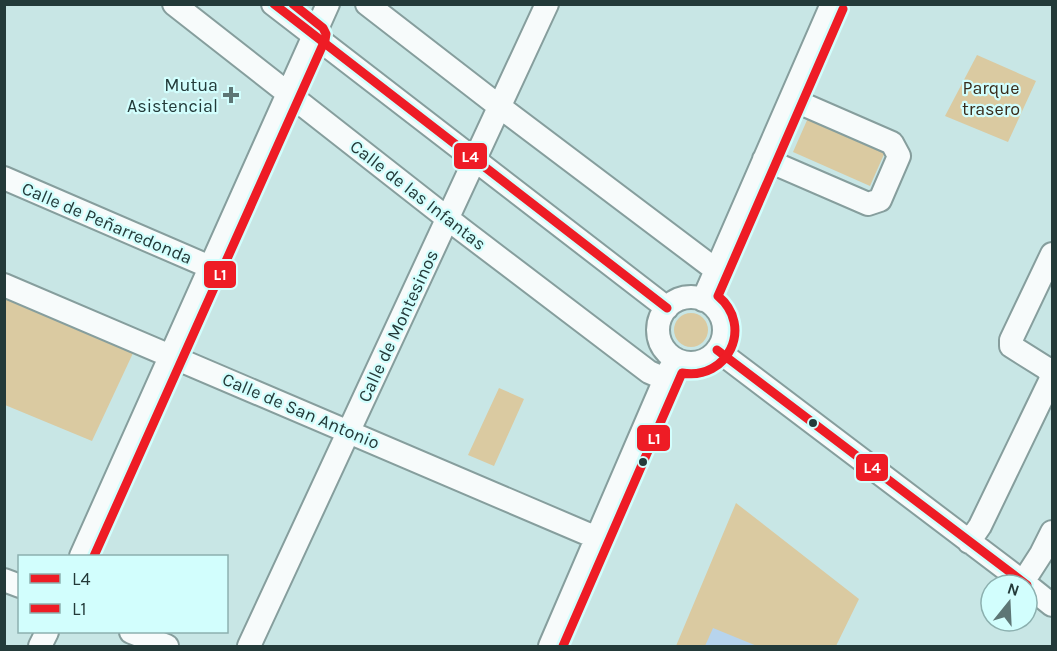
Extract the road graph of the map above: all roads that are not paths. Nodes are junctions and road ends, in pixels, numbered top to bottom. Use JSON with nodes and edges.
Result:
{"nodes":[{"id":1,"x":174,"y":4,"type":"edge"},
{"id":2,"x":273,"y":4,"type":"edge"},
{"id":3,"x":328,"y":4,"type":"edge"},
{"id":4,"x":367,"y":4,"type":"edge"},
{"id":5,"x":547,"y":4,"type":"edge"},
{"id":6,"x":832,"y":4,"type":"edge"},
{"id":7,"x":314,"y":36,"type":"junction"},
{"id":8,"x":288,"y":93,"type":"junction"},
{"id":9,"x":791,"y":99,"type":"junction"},
{"id":10,"x":500,"y":107,"type":"junction"},
{"id":11,"x":475,"y":159,"type":"junction"},
{"id":12,"x":764,"y":159,"type":"junction"},
{"id":13,"x":4,"y":178,"type":"edge"},
{"id":14,"x":448,"y":219,"type":"junction"},
{"id":15,"x":1053,"y":254,"type":"edge"},
{"id":16,"x":210,"y":267,"type":"junction"},
{"id":17,"x":716,"y":270,"type":"junction"},
{"id":18,"x":4,"y":285,"type":"edge"},
{"id":19,"x":703,"y":300,"type":"junction"},
{"id":20,"x":667,"y":308,"type":"junction"},
{"id":21,"x":717,"y":350,"type":"junction"},
{"id":22,"x":171,"y":355,"type":"junction"},
{"id":23,"x":675,"y":359,"type":"junction"},
{"id":24,"x":665,"y":380,"type":"junction"},
{"id":25,"x":349,"y":432,"type":"junction"},
{"id":26,"x":1053,"y":532,"type":"edge"},
{"id":27,"x":597,"y":538,"type":"junction"},
{"id":28,"x":969,"y":542,"type":"junction"},
{"id":29,"x":81,"y":555,"type":"edge"},
{"id":30,"x":1011,"y":573,"type":"edge"},
{"id":31,"x":1032,"y":573,"type":"edge"},
{"id":32,"x":1039,"y":594,"type":"edge"},
{"id":33,"x":1053,"y":605,"type":"edge"},
{"id":34,"x":134,"y":633,"type":"edge"},
{"id":35,"x":167,"y":646,"type":"edge"},
{"id":36,"x":249,"y":646,"type":"edge"},
{"id":37,"x":550,"y":646,"type":"edge"}],
"edges":[{"from":1,"to":8,"type":"street","name":"Calle de las Infantas"},
{"from":2,"to":7,"type":"street"},
{"from":3,"to":7,"type":"street"},
{"from":4,"to":10,"type":"street"},
{"from":5,"to":10,"type":"street","name":"Calle de Montesinos"},
{"from":6,"to":9,"type":"street"},
{"from":7,"to":8,"type":"street"},
{"from":7,"to":11,"type":"street"},
{"from":8,"to":14,"type":"street","name":"Calle de las Infantas"},
{"from":8,"to":16,"type":"street"},
{"from":9,"to":12,"type":"street"},
{"from":9,"to":12,"type":"street"},
{"from":10,"to":11,"type":"street","name":"Calle de Montesinos"},
{"from":10,"to":17,"type":"street"},
{"from":11,"to":14,"type":"street","name":"Calle de Montesinos"},
{"from":11,"to":20,"type":"street"},
{"from":12,"to":17,"type":"street"},
{"from":13,"to":16,"type":"street","name":"Calle de Peñarredonda"},
{"from":14,"to":24,"type":"street","name":"Calle de las Infantas"},
{"from":14,"to":25,"type":"street","name":"Calle de Montesinos"},
{"from":15,"to":28,"type":"street"},
{"from":16,"to":22,"type":"street"},
{"from":17,"to":19,"type":"street"},
{"from":18,"to":22,"type":"street","name":"Calle de San Antonio"},
{"from":19,"to":20,"type":"street"},
{"from":19,"to":21,"type":"street"},
{"from":20,"to":23,"type":"street"},
{"from":21,"to":23,"type":"street"},
{"from":21,"to":28,"type":"street"},
{"from":22,"to":25,"type":"street","name":"Calle de San Antonio"},
{"from":22,"to":29,"type":"street"},
{"from":23,"to":24,"type":"street"},
{"from":24,"to":27,"type":"street"},
{"from":25,"to":27,"type":"street","name":"Calle de San Antonio"},
{"from":25,"to":36,"type":"street","name":"Calle de Montesinos"},
{"from":26,"to":31,"type":"street"},
{"from":27,"to":37,"type":"street"},
{"from":28,"to":30,"type":"street"},
{"from":32,"to":33,"type":"street"},
{"from":34,"to":35,"type":"street"}]}
